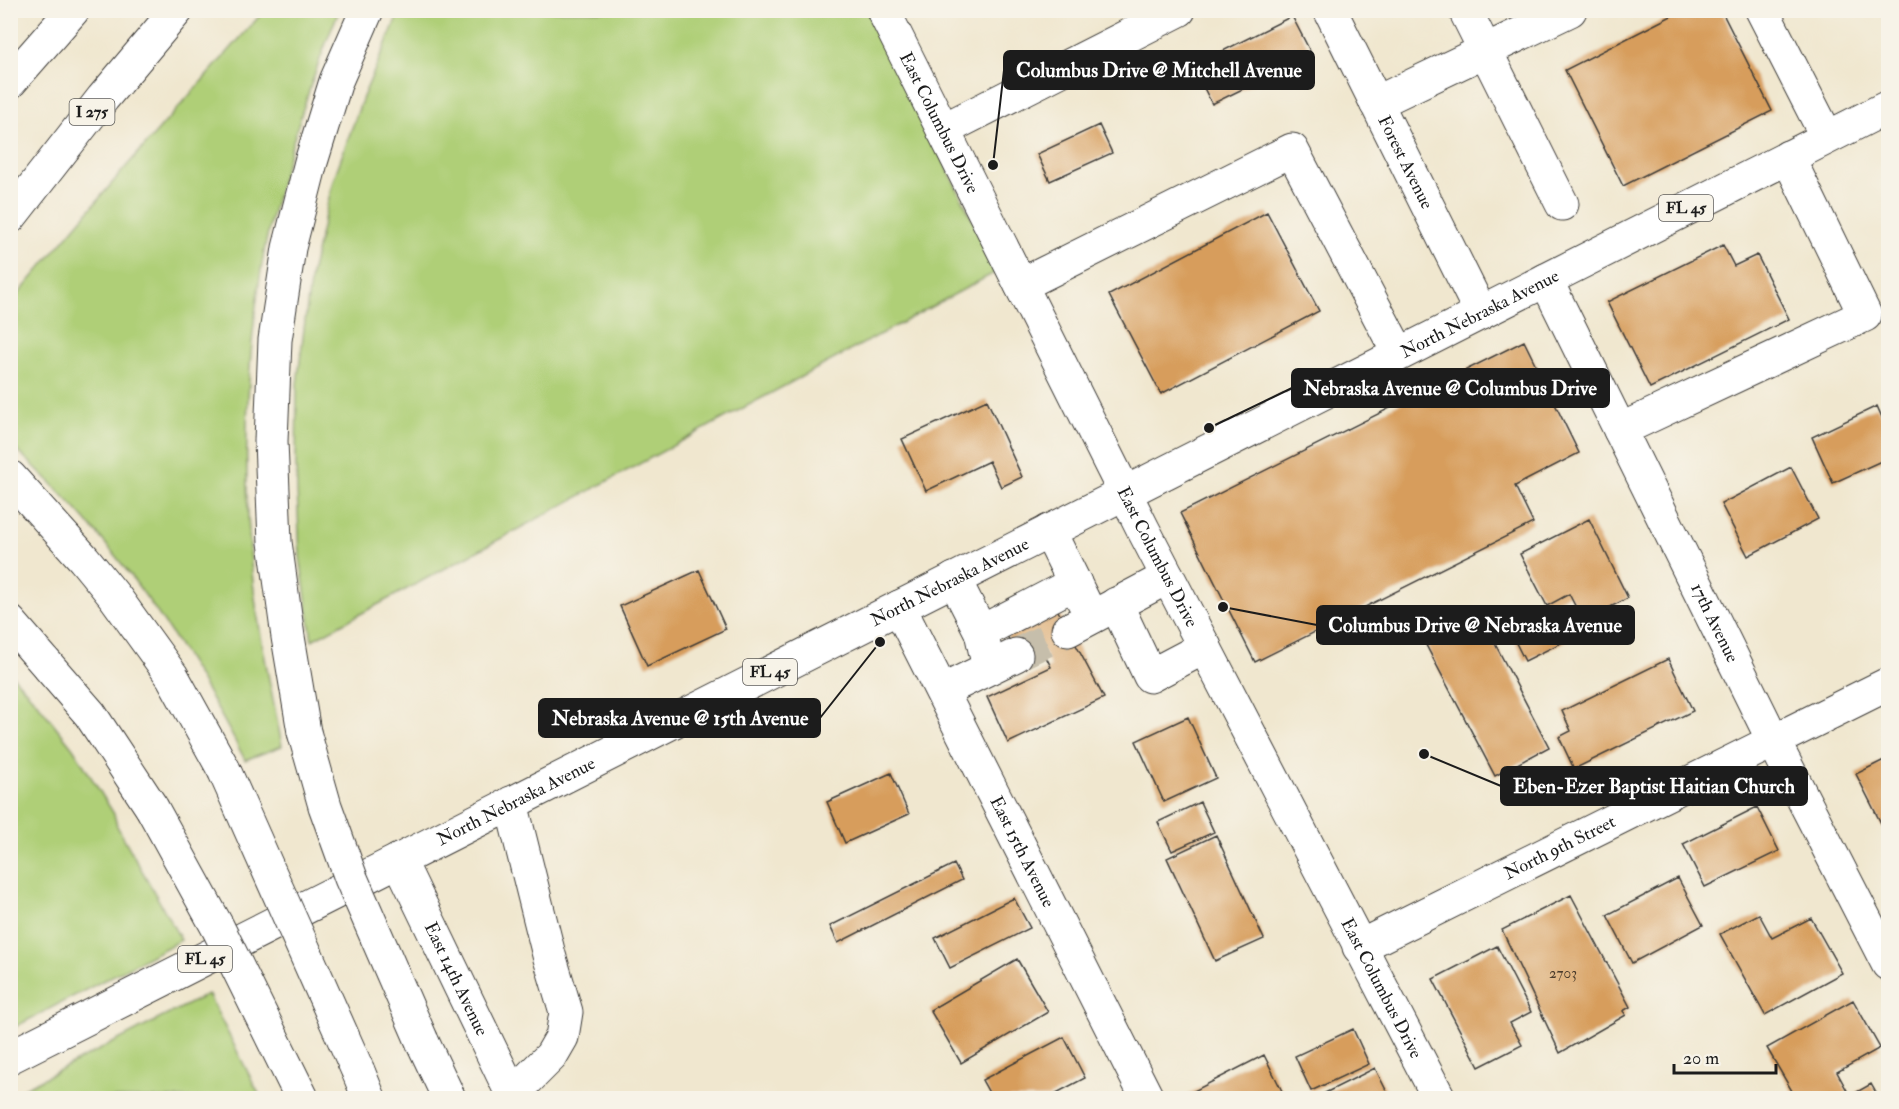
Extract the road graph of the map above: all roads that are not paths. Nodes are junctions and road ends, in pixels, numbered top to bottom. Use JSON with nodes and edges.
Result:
{"nodes":[{"id":1,"x":73,"y":10,"type":"edge"},
{"id":2,"x":177,"y":10,"type":"edge"},
{"id":3,"x":367,"y":10,"type":"edge"},
{"id":4,"x":883,"y":10,"type":"edge"},
{"id":5,"x":1179,"y":10,"type":"edge"},
{"id":6,"x":1330,"y":10,"type":"edge"},
{"id":7,"x":1465,"y":10,"type":"edge"},
{"id":8,"x":1570,"y":10,"type":"edge"},
{"id":9,"x":1762,"y":10,"type":"edge"},
{"id":10,"x":1486,"y":51,"type":"junction"},
{"id":11,"x":10,"y":82,"type":"edge"},
{"id":12,"x":1376,"y":103,"type":"junction"},
{"id":13,"x":1888,"y":106,"type":"edge"},
{"id":14,"x":943,"y":130,"type":"junction"},
{"id":15,"x":1827,"y":137,"type":"junction"},
{"id":16,"x":1788,"y":157,"type":"junction"},
{"id":17,"x":1562,"y":204,"type":"dead end"},
{"id":18,"x":10,"y":217,"type":"edge"},
{"id":19,"x":1546,"y":279,"type":"junction"},
{"id":20,"x":1021,"y":285,"type":"junction"},
{"id":21,"x":1481,"y":312,"type":"junction"},
{"id":22,"x":1399,"y":354,"type":"junction"},
{"id":23,"x":1620,"y":430,"type":"junction"},
{"id":24,"x":10,"y":477,"type":"edge"},
{"id":25,"x":1125,"y":492,"type":"junction"},
{"id":26,"x":1049,"y":531,"type":"junction"},
{"id":27,"x":1168,"y":577,"type":"junction"},
{"id":28,"x":954,"y":579,"type":"junction"},
{"id":29,"x":1075,"y":583,"type":"junction"},
{"id":30,"x":899,"y":606,"type":"junction"},
{"id":31,"x":1092,"y":617,"type":"junction"},
{"id":32,"x":10,"y":622,"type":"edge"},
{"id":33,"x":981,"y":632,"type":"junction"},
{"id":34,"x":1205,"y":647,"type":"junction"},
{"id":35,"x":1888,"y":684,"type":"edge"},
{"id":36,"x":942,"y":691,"type":"junction"},
{"id":37,"x":1774,"y":742,"type":"junction"},
{"id":38,"x":511,"y":803,"type":"junction"},
{"id":39,"x":399,"y":860,"type":"junction"},
{"id":40,"x":1359,"y":947,"type":"junction"},
{"id":41,"x":1888,"y":964,"type":"edge"},
{"id":42,"x":10,"y":1057,"type":"edge"},
{"id":43,"x":364,"y":1084,"type":"edge"},
{"id":44,"x":513,"y":1096,"type":"edge"},
{"id":45,"x":302,"y":1098,"type":"edge"},
{"id":46,"x":449,"y":1098,"type":"edge"},
{"id":47,"x":1147,"y":1098,"type":"edge"},
{"id":48,"x":1439,"y":1098,"type":"edge"}],
"edges":[{"from":1,"to":11,"type":"main road"},
{"from":2,"to":18,"type":"main road","number":"I 275"},
{"from":3,"to":46,"type":"main road","bridge":true},
{"from":4,"to":14,"type":"main road","name":"East Columbus Drive"},
{"from":5,"to":14,"type":"main road"},
{"from":6,"to":12,"type":"main road","name":"Forest Avenue"},
{"from":7,"to":10,"type":"main road"},
{"from":8,"to":10,"type":"main road"},
{"from":9,"to":15,"type":"main road"},
{"from":10,"to":12,"type":"main road"},
{"from":10,"to":17,"type":"main road"},
{"from":12,"to":21,"type":"main road","name":"Forest Avenue"},
{"from":13,"to":15,"type":"main road","name":"North Nebraska Avenue","number":"FL 45"},
{"from":14,"to":20,"type":"main road","name":"East Columbus Drive"},
{"from":15,"to":16,"type":"main road","name":"North Nebraska Avenue","number":"FL 45"},
{"from":16,"to":19,"type":"main road","name":"North Nebraska Avenue","number":"FL 45"},
{"from":16,"to":23,"type":"main road"},
{"from":19,"to":21,"type":"main road","name":"North Nebraska Avenue","number":"FL 45"},
{"from":19,"to":23,"type":"main road","name":"17th Avenue"},
{"from":20,"to":22,"type":"main road"},
{"from":20,"to":25,"type":"main road","name":"East Columbus Drive"},
{"from":21,"to":22,"type":"main road","name":"North Nebraska Avenue","number":"FL 45"},
{"from":22,"to":25,"type":"main road","name":"North Nebraska Avenue","number":"FL 45"},
{"from":23,"to":37,"type":"main road","name":"17th Avenue"},
{"from":24,"to":43,"type":"main road","bridge":true},
{"from":25,"to":26,"type":"main road","name":"North Nebraska Avenue","number":"FL 45"},
{"from":25,"to":27,"type":"main road","name":"East Columbus Drive"},
{"from":26,"to":28,"type":"main road","name":"North Nebraska Avenue","number":"FL 45"},
{"from":26,"to":29,"type":"main road"},
{"from":27,"to":31,"type":"main road"},
{"from":27,"to":34,"type":"main road","name":"East Columbus Drive"},
{"from":28,"to":30,"type":"main road","name":"North Nebraska Avenue","number":"FL 45"},
{"from":28,"to":33,"type":"main road"},
{"from":29,"to":31,"type":"main road"},
{"from":29,"to":33,"type":"main road"},
{"from":30,"to":36,"type":"main road","name":"East 15th Avenue"},
{"from":30,"to":38,"type":"main road","name":"North Nebraska Avenue","number":"FL 45"},
{"from":31,"to":34,"type":"main road"},
{"from":32,"to":45,"type":"main road","bridge":true},
{"from":33,"to":36,"type":"main road"},
{"from":34,"to":40,"type":"main road","name":"East Columbus Drive"},
{"from":35,"to":37,"type":"main road","name":"North 9th Street"},
{"from":36,"to":47,"type":"main road","name":"East 15th Avenue"},
{"from":37,"to":40,"type":"main road","name":"North 9th Street"},
{"from":37,"to":41,"type":"main road","name":"17th Avenue"},
{"from":38,"to":39,"type":"main road","name":"North Nebraska Avenue","number":"FL 45"},
{"from":38,"to":44,"type":"main road"},
{"from":39,"to":42,"type":"main road","name":"North Nebraska Avenue","number":"FL 45"},
{"from":39,"to":44,"type":"main road","name":"East 14th Avenue"},
{"from":40,"to":48,"type":"main road","name":"East Columbus Drive"}]}
